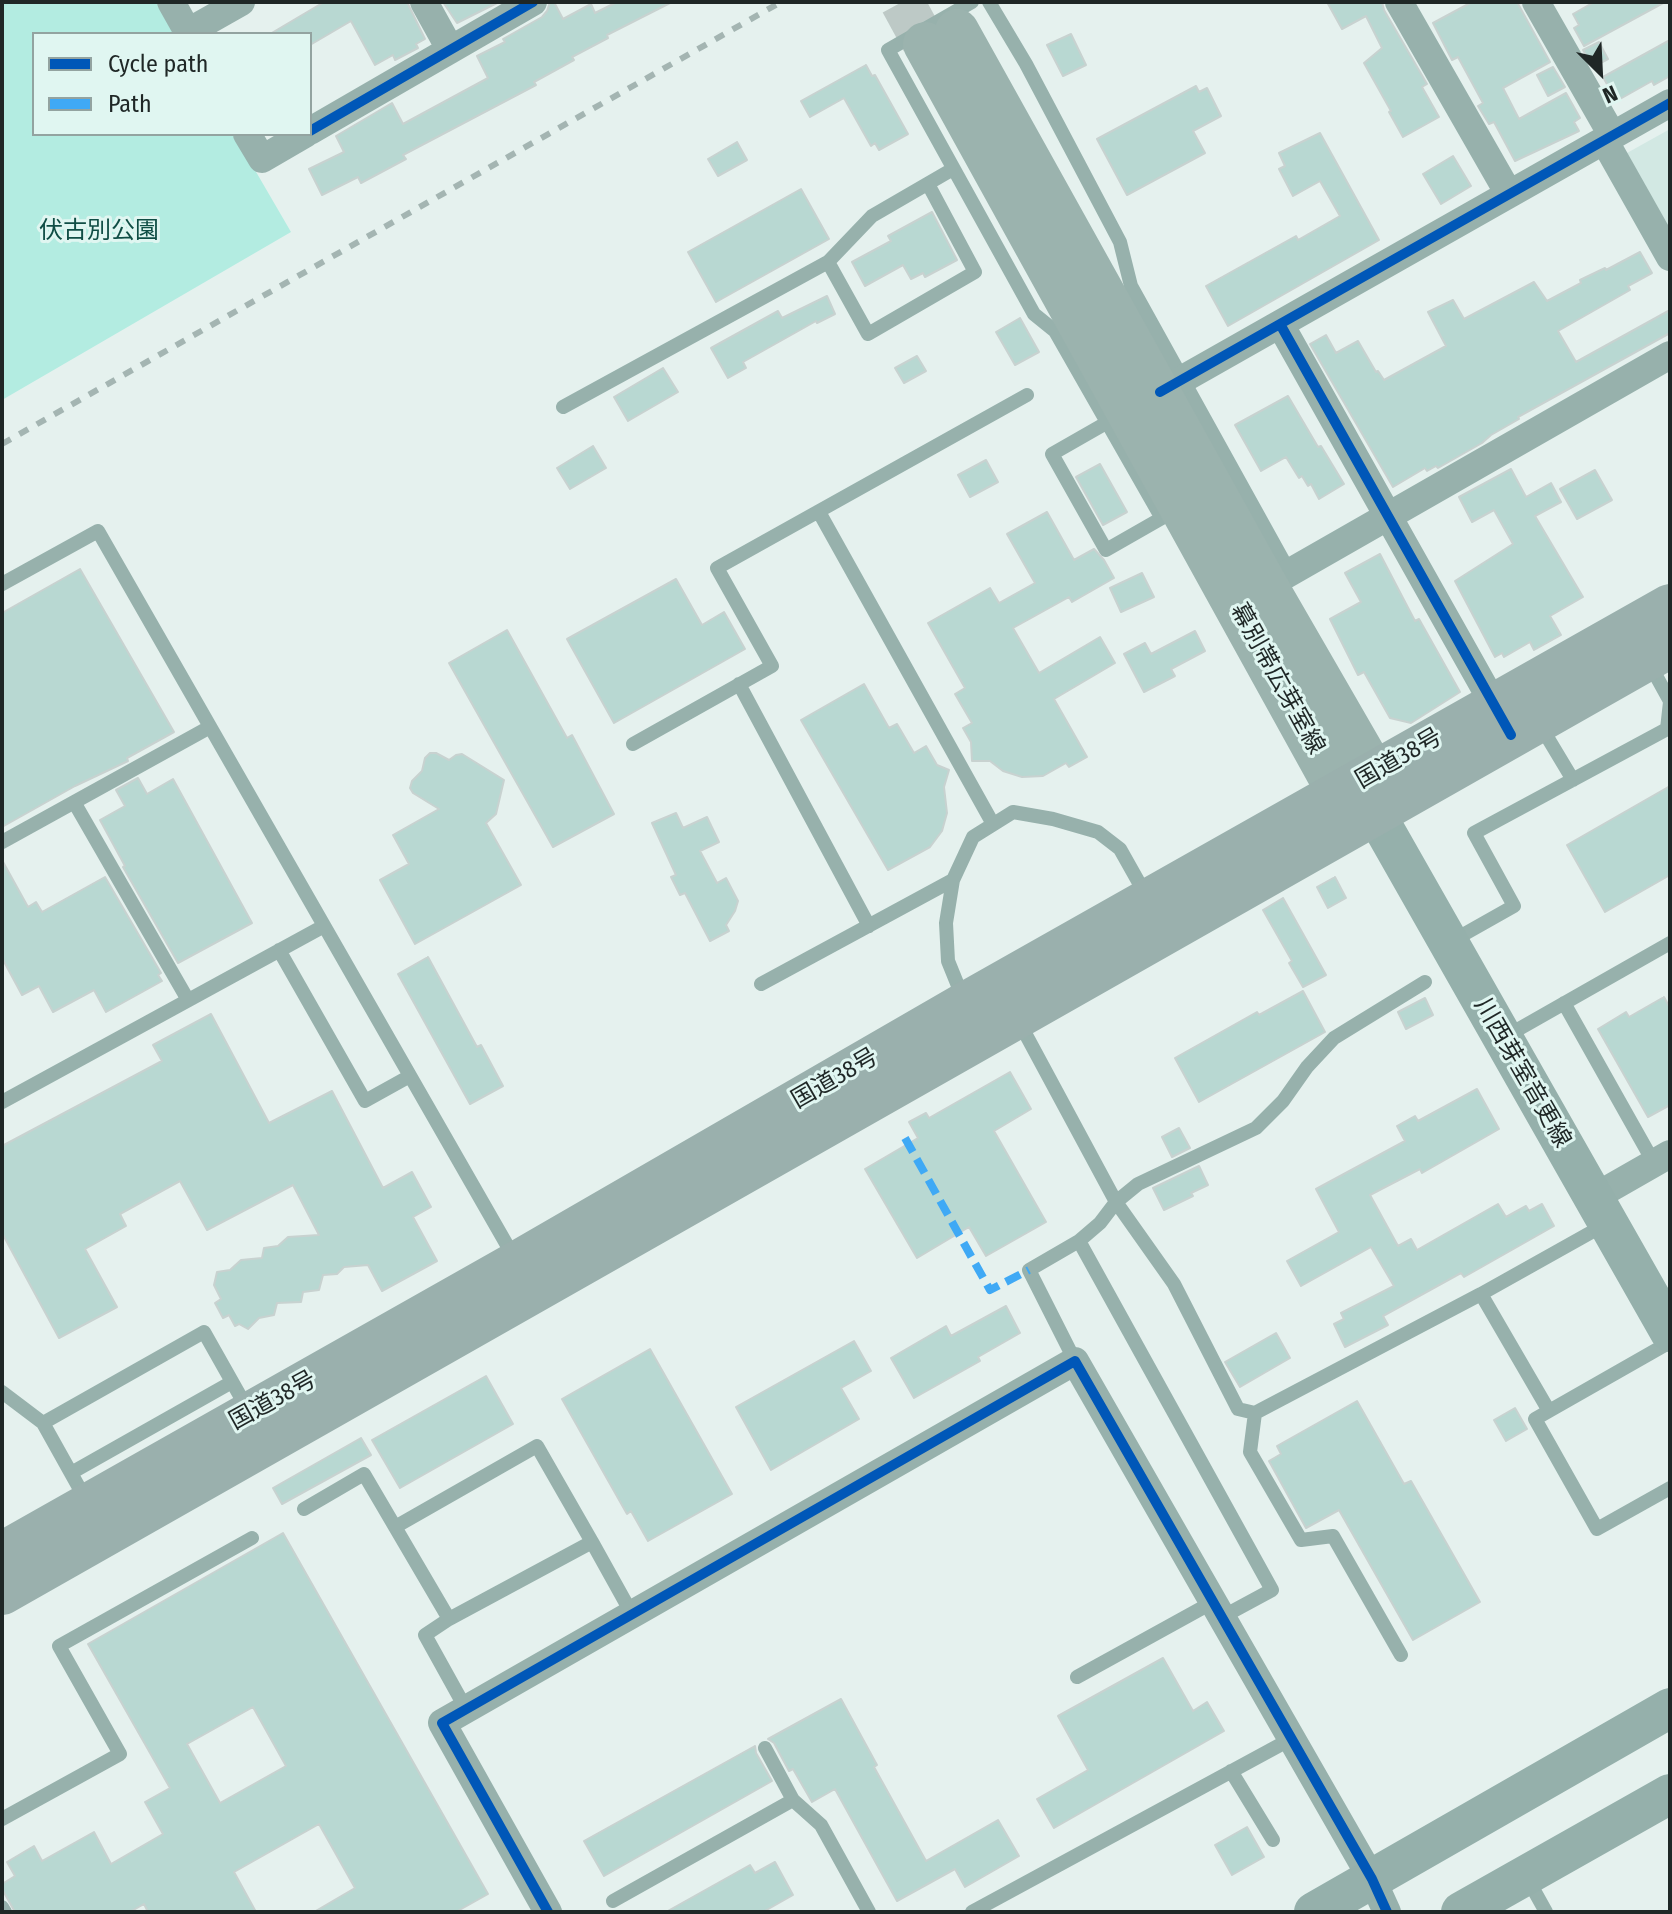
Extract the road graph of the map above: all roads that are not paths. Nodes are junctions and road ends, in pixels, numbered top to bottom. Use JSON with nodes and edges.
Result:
{"nodes":[{"id":1,"x":171,"y":2,"type":"edge"},
{"id":2,"x":241,"y":2,"type":"edge"},
{"id":3,"x":424,"y":2,"type":"edge"},
{"id":4,"x":533,"y":2,"type":"edge"},
{"id":5,"x":989,"y":2,"type":"edge"},
{"id":6,"x":1399,"y":2,"type":"edge"},
{"id":7,"x":1536,"y":2,"type":"edge"},
{"id":8,"x":951,"y":26,"type":"edge"},
{"id":9,"x":188,"y":32,"type":"edge"},
{"id":10,"x":191,"y":32,"type":"edge"},
{"id":11,"x":450,"y":49,"type":"junction"},
{"id":12,"x":1670,"y":103,"type":"edge"},
{"id":13,"x":312,"y":130,"type":"edge"},
{"id":14,"x":248,"y":136,"type":"edge"},
{"id":15,"x":302,"y":136,"type":"edge"},
{"id":16,"x":1608,"y":137,"type":"junction"},
{"id":17,"x":953,"y":169,"type":"junction"},
{"id":18,"x":928,"y":184,"type":"junction"},
{"id":19,"x":1509,"y":194,"type":"junction"},
{"id":20,"x":1670,"y":257,"type":"edge"},
{"id":21,"x":828,"y":262,"type":"junction"},
{"id":22,"x":1280,"y":324,"type":"junction"},
{"id":23,"x":1670,"y":355,"type":"edge"},
{"id":24,"x":1172,"y":386,"type":"junction"},
{"id":25,"x":1027,"y":395,"type":"dead end"},
{"id":26,"x":563,"y":407,"type":"dead end"},
{"id":27,"x":1108,"y":422,"type":"junction"},
{"id":28,"x":819,"y":512,"type":"junction"},
{"id":29,"x":1388,"y":517,"type":"junction"},
{"id":30,"x":1278,"y":580,"type":"junction"},
{"id":31,"x":2,"y":584,"type":"edge"},
{"id":32,"x":1670,"y":606,"type":"edge"},
{"id":33,"x":1658,"y":652,"type":"edge"},
{"id":34,"x":739,"y":684,"type":"junction"},
{"id":35,"x":1670,"y":702,"type":"edge"},
{"id":36,"x":1514,"y":720,"type":"junction"},
{"id":37,"x":210,"y":727,"type":"junction"},
{"id":38,"x":633,"y":744,"type":"dead end"},
{"id":39,"x":1573,"y":780,"type":"junction"},
{"id":40,"x":1363,"y":793,"type":"junction"},
{"id":41,"x":74,"y":802,"type":"junction"},
{"id":42,"x":993,"y":824,"type":"junction"},
{"id":43,"x":2,"y":842,"type":"edge"},
{"id":44,"x":953,"y":880,"type":"junction"},
{"id":45,"x":1149,"y":901,"type":"junction"},
{"id":46,"x":324,"y":926,"type":"junction"},
{"id":47,"x":869,"y":926,"type":"junction"},
{"id":48,"x":1448,"y":943,"type":"junction"},
{"id":49,"x":1670,"y":943,"type":"edge"},
{"id":50,"x":279,"y":950,"type":"junction"},
{"id":51,"x":1425,"y":982,"type":"dead end"},
{"id":52,"x":761,"y":984,"type":"dead end"},
{"id":53,"x":188,"y":1000,"type":"junction"},
{"id":54,"x":1564,"y":1003,"type":"junction"},
{"id":55,"x":965,"y":1004,"type":"junction"},
{"id":56,"x":1016,"y":1016,"type":"junction"},
{"id":57,"x":1502,"y":1038,"type":"junction"},
{"id":58,"x":410,"y":1076,"type":"junction"},
{"id":59,"x":2,"y":1102,"type":"edge"},
{"id":60,"x":1662,"y":1158,"type":"edge"},
{"id":61,"x":1116,"y":1202,"type":"junction"},
{"id":62,"x":1600,"y":1210,"type":"junction"},
{"id":63,"x":1079,"y":1241,"type":"junction"},
{"id":64,"x":524,"y":1277,"type":"junction"},
{"id":65,"x":1481,"y":1294,"type":"junction"},
{"id":66,"x":1667,"y":1321,"type":"edge"},
{"id":67,"x":1075,"y":1361,"type":"junction"},
{"id":68,"x":2,"y":1392,"type":"edge"},
{"id":69,"x":241,"y":1398,"type":"junction"},
{"id":70,"x":1549,"y":1411,"type":"junction"},
{"id":71,"x":1255,"y":1413,"type":"junction"},
{"id":72,"x":43,"y":1423,"type":"junction"},
{"id":73,"x":1670,"y":1488,"type":"edge"},
{"id":74,"x":304,"y":1509,"type":"dead end"},
{"id":75,"x":92,"y":1510,"type":"junction"},
{"id":76,"x":395,"y":1527,"type":"junction"},
{"id":77,"x":252,"y":1538,"type":"dead end"},
{"id":78,"x":592,"y":1542,"type":"junction"},
{"id":79,"x":2,"y":1554,"type":"edge"},
{"id":80,"x":2,"y":1593,"type":"edge"},
{"id":81,"x":1217,"y":1610,"type":"junction"},
{"id":82,"x":632,"y":1614,"type":"junction"},
{"id":83,"x":449,"y":1619,"type":"junction"},
{"id":84,"x":1401,"y":1655,"type":"dead end"},
{"id":85,"x":1077,"y":1677,"type":"dead end"},
{"id":86,"x":1670,"y":1708,"type":"edge"},
{"id":87,"x":466,"y":1709,"type":"junction"},
{"id":88,"x":1291,"y":1739,"type":"junction"},
{"id":89,"x":765,"y":1748,"type":"dead end"},
{"id":90,"x":1231,"y":1771,"type":"junction"},
{"id":91,"x":1670,"y":1794,"type":"edge"},
{"id":92,"x":793,"y":1800,"type":"junction"},
{"id":93,"x":2,"y":1819,"type":"edge"},
{"id":94,"x":1273,"y":1840,"type":"dead end"},
{"id":95,"x":1526,"y":1876,"type":"junction"},
{"id":96,"x":1380,"y":1896,"type":"edge"},
{"id":97,"x":613,"y":1901,"type":"dead end"},
{"id":98,"x":548,"y":1912,"type":"edge"},
{"id":99,"x":869,"y":1912,"type":"edge"},
{"id":100,"x":972,"y":1912,"type":"edge"},
{"id":101,"x":1314,"y":1912,"type":"edge"},
{"id":102,"x":1461,"y":1912,"type":"edge"},
{"id":103,"x":1546,"y":1912,"type":"edge"}],
"edges":[{"from":1,"to":9,"type":"street"},
{"from":2,"to":10,"type":"street"},
{"from":3,"to":11,"type":"street"},
{"from":4,"to":11,"type":"street"},
{"from":5,"to":24,"type":"lane"},
{"from":6,"to":19,"type":"street"},
{"from":7,"to":16,"type":"street"},
{"from":8,"to":17,"type":"lane"},
{"from":8,"to":24,"type":"main road","name":"幕別帯広芽室線"},
{"from":8,"to":40,"type":"main road","name":"幕別帯広芽室線"},
{"from":11,"to":13,"type":"street"},
{"from":12,"to":16,"type":"street"},
{"from":14,"to":15,"type":"street"},
{"from":16,"to":19,"type":"street"},
{"from":16,"to":20,"type":"street"},
{"from":17,"to":18,"type":"lane"},
{"from":17,"to":27,"type":"lane"},
{"from":18,"to":21,"type":"lane"},
{"from":18,"to":21,"type":"lane"},
{"from":19,"to":22,"type":"street"},
{"from":21,"to":26,"type":"lane"},
{"from":22,"to":24,"type":"street"},
{"from":22,"to":29,"type":"street"},
{"from":23,"to":29,"type":"street"},
{"from":24,"to":30,"type":"main road","name":"幕別帯広芽室線"},
{"from":25,"to":28,"type":"lane"},
{"from":27,"to":27,"type":"lane"},
{"from":28,"to":34,"type":"lane"},
{"from":28,"to":42,"type":"lane"},
{"from":29,"to":30,"type":"street"},
{"from":29,"to":36,"type":"street"},
{"from":30,"to":40,"type":"main road","name":"幕別帯広芽室線"},
{"from":31,"to":37,"type":"lane"},
{"from":32,"to":36,"type":"highway","name":"国道38号"},
{"from":33,"to":35,"type":"lane"},
{"from":33,"to":36,"type":"highway","name":"国道38号"},
{"from":34,"to":38,"type":"lane"},
{"from":34,"to":47,"type":"lane"},
{"from":35,"to":39,"type":"lane"},
{"from":36,"to":39,"type":"lane"},
{"from":36,"to":40,"type":"highway","name":"国道38号"},
{"from":37,"to":41,"type":"lane"},
{"from":37,"to":46,"type":"lane"},
{"from":39,"to":48,"type":"lane"},
{"from":40,"to":45,"type":"highway","name":"国道38号"},
{"from":40,"to":48,"type":"street","name":"川西芽室音更線"},
{"from":40,"to":56,"type":"highway","name":"国道38号"},
{"from":41,"to":43,"type":"lane"},
{"from":41,"to":53,"type":"lane"},
{"from":42,"to":44,"type":"lane"},
{"from":42,"to":45,"type":"lane"},
{"from":44,"to":47,"type":"lane"},
{"from":44,"to":55,"type":"lane"},
{"from":45,"to":55,"type":"highway","name":"国道38号"},
{"from":46,"to":50,"type":"lane"},
{"from":46,"to":58,"type":"lane"},
{"from":47,"to":52,"type":"lane"},
{"from":48,"to":57,"type":"street","name":"川西芽室音更線"},
{"from":49,"to":54,"type":"lane"},
{"from":50,"to":53,"type":"lane"},
{"from":50,"to":58,"type":"lane"},
{"from":51,"to":61,"type":"lane"},
{"from":53,"to":59,"type":"lane"},
{"from":54,"to":57,"type":"lane"},
{"from":54,"to":60,"type":"lane"},
{"from":55,"to":64,"type":"highway","name":"国道38号"},
{"from":56,"to":61,"type":"lane"},
{"from":56,"to":64,"type":"highway","name":"国道38号"},
{"from":57,"to":62,"type":"street","name":"川西芽室音更線"},
{"from":58,"to":64,"type":"lane"},
{"from":60,"to":62,"type":"street"},
{"from":61,"to":63,"type":"lane"},
{"from":61,"to":71,"type":"lane"},
{"from":62,"to":65,"type":"lane"},
{"from":62,"to":66,"type":"street","name":"川西芽室音更線"},
{"from":63,"to":67,"type":"lane"},
{"from":63,"to":81,"type":"lane"},
{"from":64,"to":69,"type":"highway","name":"国道38号"},
{"from":64,"to":75,"type":"highway","name":"国道38号"},
{"from":65,"to":70,"type":"lane"},
{"from":65,"to":71,"type":"lane"},
{"from":66,"to":70,"type":"lane"},
{"from":67,"to":81,"type":"street"},
{"from":67,"to":82,"type":"street"},
{"from":68,"to":72,"type":"lane"},
{"from":69,"to":72,"type":"lane"},
{"from":69,"to":75,"type":"highway","name":"国道38号"},
{"from":70,"to":73,"type":"lane"},
{"from":71,"to":84,"type":"lane"},
{"from":72,"to":75,"type":"lane"},
{"from":74,"to":76,"type":"lane"},
{"from":75,"to":79,"type":"highway","name":"国道38号"},
{"from":75,"to":80,"type":"highway","name":"国道38号"},
{"from":76,"to":78,"type":"lane"},
{"from":76,"to":83,"type":"lane"},
{"from":77,"to":93,"type":"lane"},
{"from":78,"to":82,"type":"lane"},
{"from":78,"to":83,"type":"lane"},
{"from":81,"to":85,"type":"lane"},
{"from":81,"to":88,"type":"street"},
{"from":82,"to":87,"type":"street"},
{"from":83,"to":87,"type":"lane"},
{"from":86,"to":96,"type":"street"},
{"from":87,"to":98,"type":"street"},
{"from":88,"to":90,"type":"lane"},
{"from":88,"to":96,"type":"street"},
{"from":89,"to":92,"type":"lane"},
{"from":90,"to":94,"type":"lane"},
{"from":90,"to":100,"type":"lane"},
{"from":91,"to":95,"type":"street"},
{"from":92,"to":97,"type":"lane"},
{"from":92,"to":99,"type":"lane"},
{"from":95,"to":102,"type":"street"},
{"from":95,"to":103,"type":"lane"},
{"from":96,"to":101,"type":"street"}]}
